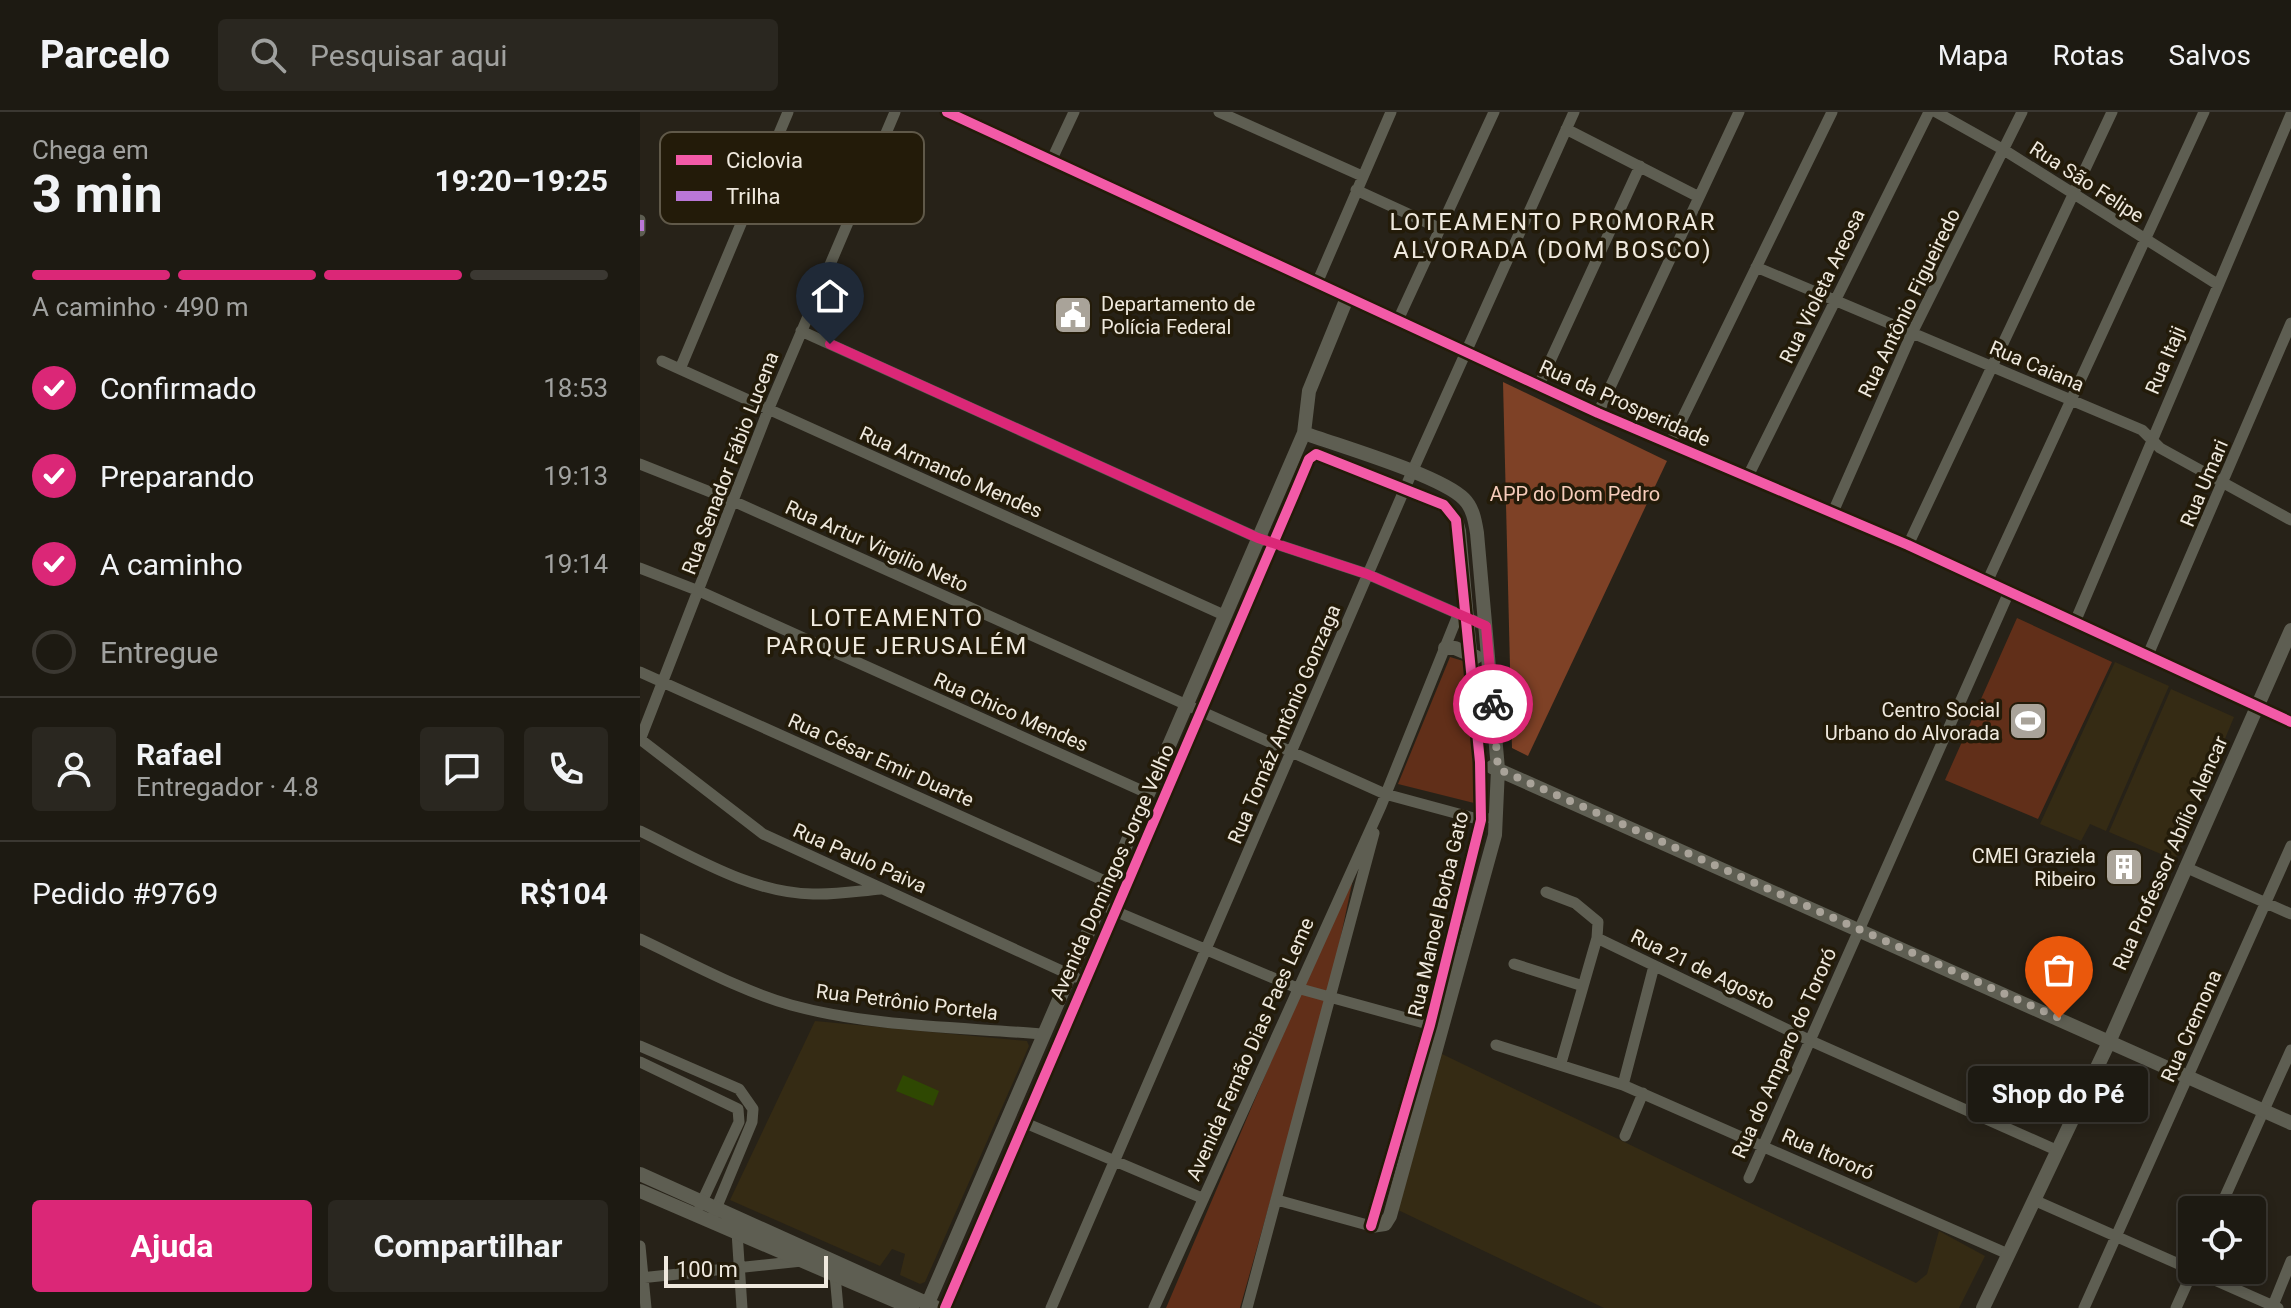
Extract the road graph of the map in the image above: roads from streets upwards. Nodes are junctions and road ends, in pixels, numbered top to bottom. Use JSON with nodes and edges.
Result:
{"nodes":[{"id":1,"x":788,"y":112,"type":"edge"},
{"id":2,"x":895,"y":112,"type":"edge"},
{"id":3,"x":947,"y":112,"type":"edge"},
{"id":4,"x":1074,"y":112,"type":"edge"},
{"id":5,"x":1219,"y":112,"type":"edge"},
{"id":6,"x":1391,"y":112,"type":"edge"},
{"id":7,"x":1494,"y":112,"type":"edge"},
{"id":8,"x":1574,"y":112,"type":"edge"},
{"id":9,"x":1739,"y":112,"type":"edge"},
{"id":10,"x":1832,"y":112,"type":"edge"},
{"id":11,"x":1929,"y":112,"type":"edge"},
{"id":12,"x":1936,"y":112,"type":"edge"},
{"id":13,"x":2022,"y":112,"type":"edge"},
{"id":14,"x":2112,"y":112,"type":"edge"},
{"id":15,"x":2204,"y":112,"type":"edge"},
{"id":16,"x":2291,"y":114,"type":"edge"},
{"id":17,"x":1566,"y":129,"type":"junction"},
{"id":18,"x":780,"y":132,"type":"edge"},
{"id":19,"x":886,"y":132,"type":"edge"},
{"id":20,"x":2004,"y":150,"type":"junction"},
{"id":21,"x":1052,"y":159,"type":"junction"},
{"id":22,"x":1640,"y":166,"type":"junction"},
{"id":23,"x":1362,"y":176,"type":"junction"},
{"id":24,"x":1356,"y":190,"type":"junction"},
{"id":25,"x":2073,"y":193,"type":"junction"},
{"id":26,"x":1697,"y":196,"type":"junction"},
{"id":27,"x":640,"y":220,"type":"edge"},
{"id":28,"x":741,"y":224,"type":"edge"},
{"id":29,"x":847,"y":224,"type":"edge"},
{"id":30,"x":1439,"y":228,"type":"junction"},
{"id":31,"x":640,"y":231,"type":"edge"},
{"id":32,"x":2144,"y":240,"type":"junction"},
{"id":33,"x":1756,"y":267,"type":"junction"},
{"id":34,"x":1317,"y":283,"type":"junction"},
{"id":35,"x":2217,"y":284,"type":"junction"},
{"id":36,"x":1347,"y":298,"type":"junction"},
{"id":37,"x":1833,"y":301,"type":"junction"},
{"id":38,"x":1398,"y":320,"type":"junction"},
{"id":39,"x":2291,"y":323,"type":"edge"},
{"id":40,"x":801,"y":331,"type":"junction"},
{"id":41,"x":1912,"y":333,"type":"junction"},
{"id":42,"x":1465,"y":350,"type":"junction"},
{"id":43,"x":662,"y":361,"type":"dead end"},
{"id":44,"x":1990,"y":366,"type":"junction"},
{"id":45,"x":680,"y":369,"type":"junction"},
{"id":46,"x":1539,"y":385,"type":"junction"},
{"id":47,"x":2072,"y":401,"type":"junction"},
{"id":48,"x":769,"y":408,"type":"junction"},
{"id":49,"x":1598,"y":413,"type":"junction"},
{"id":50,"x":1304,"y":433,"type":"junction"},
{"id":51,"x":2151,"y":440,"type":"junction"},
{"id":52,"x":1670,"y":444,"type":"junction"},
{"id":53,"x":1316,"y":454,"type":"joint"},
{"id":54,"x":640,"y":464,"type":"edge"},
{"id":55,"x":1412,"y":472,"type":"junction"},
{"id":56,"x":1748,"y":476,"type":"junction"},
{"id":57,"x":2225,"y":484,"type":"junction"},
{"id":58,"x":1405,"y":488,"type":"junction"},
{"id":59,"x":733,"y":501,"type":"junction"},
{"id":60,"x":1833,"y":512,"type":"junction"},
{"id":61,"x":2291,"y":520,"type":"edge"},
{"id":62,"x":1258,"y":538,"type":"junction"},
{"id":63,"x":1274,"y":541,"type":"junction"},
{"id":64,"x":1908,"y":545,"type":"junction"},
{"id":65,"x":640,"y":568,"type":"edge"},
{"id":66,"x":1367,"y":574,"type":"junction"},
{"id":67,"x":1987,"y":582,"type":"junction"},
{"id":68,"x":699,"y":591,"type":"junction"},
{"id":69,"x":2009,"y":592,"type":"junction"},
{"id":70,"x":1226,"y":616,"type":"junction"},
{"id":71,"x":1462,"y":616,"type":"junction"},
{"id":72,"x":2075,"y":622,"type":"junction"},
{"id":73,"x":1486,"y":626,"type":"junction"},
{"id":74,"x":2291,"y":630,"type":"edge"},
{"id":75,"x":1445,"y":648,"type":"junction"},
{"id":76,"x":1470,"y":653,"type":"junction"},
{"id":77,"x":2147,"y":657,"type":"junction"},
{"id":78,"x":1490,"y":666,"type":"junction"},
{"id":79,"x":640,"y":672,"type":"edge"},
{"id":80,"x":664,"y":683,"type":"junction"},
{"id":81,"x":1185,"y":705,"type":"junction"},
{"id":82,"x":2256,"y":707,"type":"junction"},
{"id":83,"x":1201,"y":713,"type":"junction"},
{"id":84,"x":2291,"y":722,"type":"edge"},
{"id":85,"x":640,"y":739,"type":"edge"},
{"id":86,"x":1291,"y":754,"type":"junction"},
{"id":87,"x":1480,"y":762,"type":"junction"},
{"id":88,"x":1498,"y":769,"type":"junction"},
{"id":89,"x":1147,"y":793,"type":"junction"},
{"id":90,"x":1385,"y":794,"type":"junction"},
{"id":91,"x":1381,"y":806,"type":"junction"},
{"id":92,"x":1498,"y":813,"type":"junction"},
{"id":93,"x":1481,"y":820,"type":"junction"},
{"id":94,"x":640,"y":831,"type":"edge"},
{"id":95,"x":2291,"y":846,"type":"edge"},
{"id":96,"x":2185,"y":867,"type":"junction"},
{"id":97,"x":1107,"y":882,"type":"junction"},
{"id":98,"x":885,"y":889,"type":"junction"},
{"id":99,"x":1546,"y":892,"type":"dead end"},
{"id":100,"x":2266,"y":903,"type":"junction"},
{"id":101,"x":1098,"y":904,"type":"junction"},
{"id":102,"x":1115,"y":911,"type":"junction"},
{"id":103,"x":2291,"y":914,"type":"edge"},
{"id":104,"x":1858,"y":929,"type":"junction"},
{"id":105,"x":1597,"y":938,"type":"junction"},
{"id":106,"x":640,"y":939,"type":"edge"},
{"id":107,"x":1206,"y":949,"type":"junction"},
{"id":108,"x":1514,"y":964,"type":"dead end"},
{"id":109,"x":1654,"y":966,"type":"junction"},
{"id":110,"x":1068,"y":974,"type":"junction"},
{"id":111,"x":1083,"y":982,"type":"junction"},
{"id":112,"x":1583,"y":986,"type":"junction"},
{"id":113,"x":1297,"y":988,"type":"junction"},
{"id":114,"x":1332,"y":999,"type":"junction"},
{"id":115,"x":1437,"y":1027,"type":"junction"},
{"id":116,"x":1041,"y":1034,"type":"junction"},
{"id":117,"x":2110,"y":1040,"type":"junction"},
{"id":118,"x":1811,"y":1041,"type":"junction"},
{"id":119,"x":1496,"y":1045,"type":"dead end"},
{"id":120,"x":640,"y":1046,"type":"edge"},
{"id":121,"x":2291,"y":1050,"type":"edge"},
{"id":122,"x":654,"y":1053,"type":"junction"},
{"id":123,"x":1561,"y":1063,"type":"junction"},
{"id":124,"x":644,"y":1064,"type":"edge"},
{"id":125,"x":2188,"y":1076,"type":"junction"},
{"id":126,"x":1623,"y":1085,"type":"junction"},
{"id":127,"x":739,"y":1089,"type":"junction"},
{"id":128,"x":1643,"y":1093,"type":"junction"},
{"id":129,"x":733,"y":1104,"type":"junction"},
{"id":130,"x":2263,"y":1111,"type":"junction"},
{"id":131,"x":1023,"y":1122,"type":"junction"},
{"id":132,"x":2291,"y":1123,"type":"edge"},
{"id":133,"x":1625,"y":1136,"type":"dead end"},
{"id":134,"x":1764,"y":1145,"type":"junction"},
{"id":135,"x":2056,"y":1150,"type":"junction"},
{"id":136,"x":1114,"y":1161,"type":"junction"},
{"id":137,"x":640,"y":1174,"type":"edge"},
{"id":138,"x":1749,"y":1178,"type":"dead end"},
{"id":139,"x":640,"y":1191,"type":"edge"},
{"id":140,"x":2225,"y":1196,"type":"edge"},
{"id":141,"x":1202,"y":1198,"type":"junction"},
{"id":142,"x":1277,"y":1200,"type":"junction"},
{"id":143,"x":2034,"y":1200,"type":"junction"},
{"id":144,"x":699,"y":1208,"type":"junction"},
{"id":145,"x":714,"y":1215,"type":"junction"},
{"id":146,"x":1371,"y":1226,"type":"joint"},
{"id":147,"x":737,"y":1232,"type":"junction"},
{"id":148,"x":2116,"y":1237,"type":"junction"},
{"id":149,"x":640,"y":1246,"type":"edge"},
{"id":150,"x":2008,"y":1254,"type":"junction"},
{"id":151,"x":805,"y":1256,"type":"junction"},
{"id":152,"x":2291,"y":1261,"type":"edge"},
{"id":153,"x":2178,"y":1265,"type":"edge"},
{"id":154,"x":738,"y":1267,"type":"junction"},
{"id":155,"x":835,"y":1275,"type":"junction"},
{"id":156,"x":642,"y":1278,"type":"edge"},
{"id":157,"x":2186,"y":1284,"type":"edge"},
{"id":158,"x":2222,"y":1284,"type":"edge"},
{"id":159,"x":931,"y":1306,"type":"edge"},
{"id":160,"x":2274,"y":1307,"type":"edge"},
{"id":161,"x":646,"y":1308,"type":"edge"},
{"id":162,"x":742,"y":1308,"type":"edge"},
{"id":163,"x":838,"y":1308,"type":"edge"},
{"id":164,"x":912,"y":1308,"type":"edge"},
{"id":165,"x":945,"y":1308,"type":"edge"},
{"id":166,"x":1051,"y":1308,"type":"edge"},
{"id":167,"x":1154,"y":1308,"type":"edge"},
{"id":168,"x":1247,"y":1308,"type":"edge"},
{"id":169,"x":1983,"y":1308,"type":"edge"},
{"id":170,"x":2084,"y":1308,"type":"edge"},
{"id":171,"x":2176,"y":1308,"type":"edge"}],
"edges":[{"from":1,"to":18,"type":"street"},
{"from":2,"to":19,"type":"street","name":"Rua Senador Fábio Lucena"},
{"from":3,"to":21,"type":"street","name":"Rua da Prosperidade"},
{"from":4,"to":21,"type":"street"},
{"from":5,"to":23,"type":"street"},
{"from":6,"to":23,"type":"street"},
{"from":7,"to":30,"type":"street"},
{"from":8,"to":17,"type":"street","name":"Rua Tomáz Antônio Gonzaga"},
{"from":9,"to":26,"type":"street"},
{"from":10,"to":33,"type":"street"},
{"from":11,"to":37,"type":"street","name":"Rua Violeta Areosa"},
{"from":12,"to":20,"type":"street","name":"Rua São Felipe"},
{"from":13,"to":20,"type":"street","name":"Rua Antônio Figueiredo"},
{"from":14,"to":25,"type":"street"},
{"from":15,"to":32,"type":"street"},
{"from":16,"to":35,"type":"street","name":"Rua Itaji"},
{"from":17,"to":22,"type":"street"},
{"from":17,"to":42,"type":"street","name":"Rua Tomáz Antônio Gonzaga"},
{"from":20,"to":25,"type":"street","name":"Rua São Felipe"},
{"from":20,"to":41,"type":"street","name":"Rua Antônio Figueiredo"},
{"from":21,"to":34,"type":"street","name":"Rua da Prosperidade"},
{"from":22,"to":26,"type":"street"},
{"from":22,"to":46,"type":"street"},
{"from":23,"to":24,"type":"street"},
{"from":24,"to":30,"type":"street"},
{"from":24,"to":34,"type":"street"},
{"from":25,"to":32,"type":"street","name":"Rua São Felipe"},
{"from":25,"to":44,"type":"street"},
{"from":26,"to":49,"type":"street"},
{"from":27,"to":31,"type":"street"},
{"from":28,"to":45,"type":"street"},
{"from":29,"to":40,"type":"street","name":"Rua Senador Fábio Lucena"},
{"from":30,"to":38,"type":"street"},
{"from":32,"to":35,"type":"street","name":"Rua São Felipe"},
{"from":32,"to":47,"type":"street"},
{"from":33,"to":37,"type":"street","name":"Rua Caiana"},
{"from":33,"to":52,"type":"street"},
{"from":34,"to":36,"type":"street","name":"Rua da Prosperidade"},
{"from":35,"to":51,"type":"street","name":"Rua Itaji"},
{"from":36,"to":38,"type":"street","name":"Rua da Prosperidade"},
{"from":36,"to":50,"type":"street","name":"Avenida Domingos Jorge Velho"},
{"from":37,"to":41,"type":"street","name":"Rua Caiana"},
{"from":37,"to":56,"type":"street","name":"Rua Violeta Areosa"},
{"from":38,"to":42,"type":"street","name":"Rua da Prosperidade"},
{"from":39,"to":57,"type":"street","name":"Rua Umari"},
{"from":40,"to":48,"type":"street","name":"Rua Senador Fábio Lucena"},
{"from":40,"to":62,"type":"street"},
{"from":41,"to":44,"type":"street","name":"Rua Caiana"},
{"from":41,"to":60,"type":"street","name":"Rua Antônio Figueiredo"},
{"from":42,"to":46,"type":"street","name":"Rua da Prosperidade"},
{"from":42,"to":55,"type":"street","name":"Rua Tomáz Antônio Gonzaga"},
{"from":43,"to":45,"type":"street","name":"Rua Armando Mendes"},
{"from":44,"to":47,"type":"street","name":"Rua Caiana"},
{"from":44,"to":64,"type":"street"},
{"from":45,"to":48,"type":"street","name":"Rua Armando Mendes"},
{"from":46,"to":49,"type":"street","name":"Rua da Prosperidade"},
{"from":47,"to":51,"type":"street","name":"Rua Caiana"},
{"from":47,"to":67,"type":"street"},
{"from":48,"to":59,"type":"street","name":"Rua Senador Fábio Lucena"},
{"from":48,"to":70,"type":"street","name":"Rua Armando Mendes"},
{"from":49,"to":52,"type":"street","name":"Rua da Prosperidade"},
{"from":50,"to":55,"type":"street","name":"Rua Manoel Borba Gato"},
{"from":50,"to":62,"type":"street","name":"Avenida Domingos Jorge Velho"},
{"from":51,"to":57,"type":"street","name":"Rua Caiana"},
{"from":51,"to":72,"type":"street","name":"Rua Itaji"},
{"from":52,"to":56,"type":"street","name":"Rua da Prosperidade"},
{"from":53,"to":58,"type":"street","name":"Rua Manoel Borba Gato"},
{"from":53,"to":63,"type":"street","name":"Avenida Domingos Jorge Velho"},
{"from":54,"to":59,"type":"street","name":"Rua Artur Virgilio Neto"},
{"from":55,"to":58,"type":"street","name":"Rua Tomáz Antônio Gonzaga"},
{"from":55,"to":73,"type":"street","name":"Rua Manoel Borba Gato"},
{"from":56,"to":60,"type":"street","name":"Rua da Prosperidade"},
{"from":57,"to":61,"type":"street","name":"Rua Caiana"},
{"from":57,"to":77,"type":"street","name":"Rua Umari"},
{"from":58,"to":66,"type":"street","name":"Rua Tomáz Antônio Gonzaga"},
{"from":58,"to":71,"type":"street","name":"Rua Manoel Borba Gato"},
{"from":59,"to":68,"type":"street","name":"Rua Senador Fábio Lucena"},
{"from":59,"to":81,"type":"street","name":"Rua Artur Virgilio Neto"},
{"from":60,"to":64,"type":"street","name":"Rua da Prosperidade"},
{"from":62,"to":63,"type":"street"},
{"from":62,"to":70,"type":"street","name":"Avenida Domingos Jorge Velho"},
{"from":63,"to":66,"type":"street"},
{"from":63,"to":83,"type":"street","name":"Avenida Domingos Jorge Velho"},
{"from":64,"to":67,"type":"street","name":"Rua da Prosperidade"},
{"from":65,"to":68,"type":"street","name":"Rua Chico Mendes"},
{"from":66,"to":71,"type":"street"},
{"from":66,"to":86,"type":"street","name":"Rua Tomáz Antônio Gonzaga"},
{"from":67,"to":69,"type":"street","name":"Rua da Prosperidade"},
{"from":68,"to":80,"type":"street","name":"Rua Senador Fábio Lucena"},
{"from":68,"to":89,"type":"street","name":"Rua Chico Mendes"},
{"from":69,"to":72,"type":"street","name":"Rua da Prosperidade"},
{"from":69,"to":104,"type":"street","name":"Rua do Amparo do Tororó"},
{"from":70,"to":81,"type":"street","name":"Avenida Domingos Jorge Velho"},
{"from":71,"to":73,"type":"street"},
{"from":71,"to":75,"type":"street","name":"Avenida Fernão Dias Paes Leme"},
{"from":71,"to":76,"type":"street","name":"Rua Manoel Borba Gato"},
{"from":72,"to":77,"type":"street","name":"Rua da Prosperidade"},
{"from":73,"to":78,"type":"street","name":"Rua Manoel Borba Gato"},
{"from":74,"to":82,"type":"street","name":"Rua Professor Abílio Alencar"},
{"from":75,"to":76,"type":"street"},
{"from":75,"to":90,"type":"street","name":"Avenida Fernão Dias Paes Leme"},
{"from":76,"to":78,"type":"street"},
{"from":76,"to":87,"type":"street","name":"Rua Manoel Borba Gato"},
{"from":77,"to":82,"type":"street","name":"Rua da Prosperidade"},
{"from":78,"to":88,"type":"street","name":"Rua Manoel Borba Gato"},
{"from":79,"to":80,"type":"street","name":"Rua César Emir Duarte"},
{"from":80,"to":85,"type":"street","name":"Rua Senador Fábio Lucena"},
{"from":80,"to":97,"type":"street","name":"Rua César Emir Duarte"},
{"from":81,"to":83,"type":"street","name":"Rua Artur Virgilio Neto"},
{"from":81,"to":89,"type":"street","name":"Avenida Domingos Jorge Velho"},
{"from":82,"to":84,"type":"street","name":"Rua da Prosperidade"},
{"from":82,"to":96,"type":"street","name":"Rua Professor Abílio Alencar"},
{"from":83,"to":86,"type":"street","name":"Rua Artur Virgilio Neto"},
{"from":83,"to":102,"type":"street","name":"Avenida Domingos Jorge Velho"},
{"from":85,"to":98,"type":"street","name":"Rua Paulo Paiva"},
{"from":86,"to":90,"type":"street","name":"Rua Artur Virgilio Neto"},
{"from":86,"to":107,"type":"street","name":"Rua Tomáz Antônio Gonzaga"},
{"from":87,"to":88,"type":"street"},
{"from":87,"to":93,"type":"street","name":"Rua Manoel Borba Gato"},
{"from":88,"to":92,"type":"street","name":"Rua Manoel Borba Gato"},
{"from":88,"to":104,"type":"street"},
{"from":89,"to":97,"type":"street","name":"Avenida Domingos Jorge Velho"},
{"from":90,"to":91,"type":"street","name":"Avenida Fernão Dias Paes Leme"},
{"from":90,"to":93,"type":"street","name":"Rua Artur Virgilio Neto"},
{"from":91,"to":113,"type":"street","name":"Avenida Fernão Dias Paes Leme"},
{"from":91,"to":114,"type":"street","name":"Avenida Fernão Dias Paes Leme"},
{"from":92,"to":93,"type":"street"},
{"from":92,"to":115,"type":"street","name":"Rua Manoel Borba Gato"},
{"from":93,"to":115,"type":"street","name":"Rua Manoel Borba Gato"},
{"from":94,"to":98,"type":"street"},
{"from":95,"to":100,"type":"street","name":"Rua Cremona"},
{"from":96,"to":100,"type":"street"},
{"from":96,"to":117,"type":"street","name":"Rua Professor Abílio Alencar"},
{"from":97,"to":101,"type":"street","name":"Avenida Domingos Jorge Velho"},
{"from":98,"to":110,"type":"street","name":"Rua Paulo Paiva"},
{"from":99,"to":105,"type":"street"},
{"from":100,"to":103,"type":"street"},
{"from":100,"to":125,"type":"street","name":"Rua Cremona"},
{"from":101,"to":102,"type":"street"},
{"from":101,"to":110,"type":"street","name":"Avenida Domingos Jorge Velho"},
{"from":102,"to":107,"type":"street"},
{"from":102,"to":111,"type":"street","name":"Avenida Domingos Jorge Velho"},
{"from":104,"to":117,"type":"street"},
{"from":104,"to":118,"type":"street","name":"Rua do Amparo do Tororó"},
{"from":105,"to":109,"type":"street","name":"Rua 21 de Agosto"},
{"from":105,"to":112,"type":"street"},
{"from":106,"to":116,"type":"street","name":"Rua Petrônio Portela"},
{"from":107,"to":113,"type":"street"},
{"from":107,"to":136,"type":"street","name":"Rua Tomáz Antônio Gonzaga"},
{"from":108,"to":112,"type":"street"},
{"from":109,"to":118,"type":"street","name":"Rua 21 de Agosto"},
{"from":109,"to":126,"type":"street"},
{"from":110,"to":111,"type":"street","name":"Rua Paulo Paiva"},
{"from":110,"to":116,"type":"street","name":"Avenida Domingos Jorge Velho"},
{"from":111,"to":131,"type":"street","name":"Avenida Domingos Jorge Velho"},
{"from":112,"to":123,"type":"street"},
{"from":113,"to":114,"type":"street"},
{"from":113,"to":141,"type":"street","name":"Avenida Fernão Dias Paes Leme"},
{"from":114,"to":115,"type":"street"},
{"from":114,"to":142,"type":"street","name":"Avenida Fernão Dias Paes Leme"},
{"from":115,"to":146,"type":"street","name":"Rua Manoel Borba Gato"},
{"from":116,"to":159,"type":"street","name":"Avenida Domingos Jorge Velho"},
{"from":117,"to":125,"type":"street"},
{"from":117,"to":135,"type":"street","name":"Rua Professor Abílio Alencar"},
{"from":118,"to":134,"type":"street","name":"Rua do Amparo do Tororó"},
{"from":118,"to":135,"type":"street","name":"Rua 21 de Agosto"},
{"from":119,"to":123,"type":"street","name":"Rua Itororó"},
{"from":120,"to":122,"type":"street"},
{"from":121,"to":130,"type":"street"},
{"from":122,"to":124,"type":"street"},
{"from":122,"to":127,"type":"street"},
{"from":123,"to":126,"type":"street","name":"Rua Itororó"},
{"from":124,"to":129,"type":"street"},
{"from":125,"to":130,"type":"street"},
{"from":125,"to":148,"type":"street","name":"Rua Cremona"},
{"from":126,"to":128,"type":"street","name":"Rua Itororó"},
{"from":127,"to":129,"type":"street"},
{"from":127,"to":145,"type":"street"},
{"from":128,"to":133,"type":"street"},
{"from":128,"to":134,"type":"street","name":"Rua Itororó"},
{"from":129,"to":144,"type":"street"},
{"from":130,"to":132,"type":"street"},
{"from":130,"to":140,"type":"street"},
{"from":131,"to":136,"type":"street"},
{"from":131,"to":165,"type":"street","name":"Avenida Domingos Jorge Velho"},
{"from":134,"to":138,"type":"street","name":"Rua do Amparo do Tororó"},
{"from":134,"to":150,"type":"street","name":"Rua Itororó"},
{"from":135,"to":143,"type":"street","name":"Rua Professor Abílio Alencar"},
{"from":136,"to":141,"type":"street"},
{"from":136,"to":166,"type":"street","name":"Rua Tomáz Antônio Gonzaga"},
{"from":137,"to":144,"type":"street"},
{"from":139,"to":144,"type":"street"},
{"from":141,"to":167,"type":"street","name":"Avenida Fernão Dias Paes Leme"},
{"from":142,"to":146,"type":"street"},
{"from":142,"to":168,"type":"street","name":"Avenida Fernão Dias Paes Leme"},
{"from":143,"to":148,"type":"street"},
{"from":143,"to":150,"type":"street","name":"Rua Professor Abílio Alencar"},
{"from":144,"to":145,"type":"street"},
{"from":145,"to":147,"type":"street"},
{"from":145,"to":151,"type":"street"},
{"from":147,"to":151,"type":"street"},
{"from":147,"to":154,"type":"street"},
{"from":148,"to":153,"type":"street"},
{"from":148,"to":170,"type":"street","name":"Rua Cremona"},
{"from":149,"to":156,"type":"street"},
{"from":150,"to":169,"type":"street","name":"Rua Professor Abílio Alencar"},
{"from":151,"to":154,"type":"street"},
{"from":151,"to":155,"type":"street"},
{"from":151,"to":159,"type":"street"},
{"from":152,"to":160,"type":"street"},
{"from":154,"to":156,"type":"street"},
{"from":154,"to":162,"type":"street"},
{"from":155,"to":163,"type":"street"},
{"from":155,"to":164,"type":"street"},
{"from":156,"to":161,"type":"street"},
{"from":157,"to":171,"type":"street"},
{"from":158,"to":160,"type":"street"}]}
